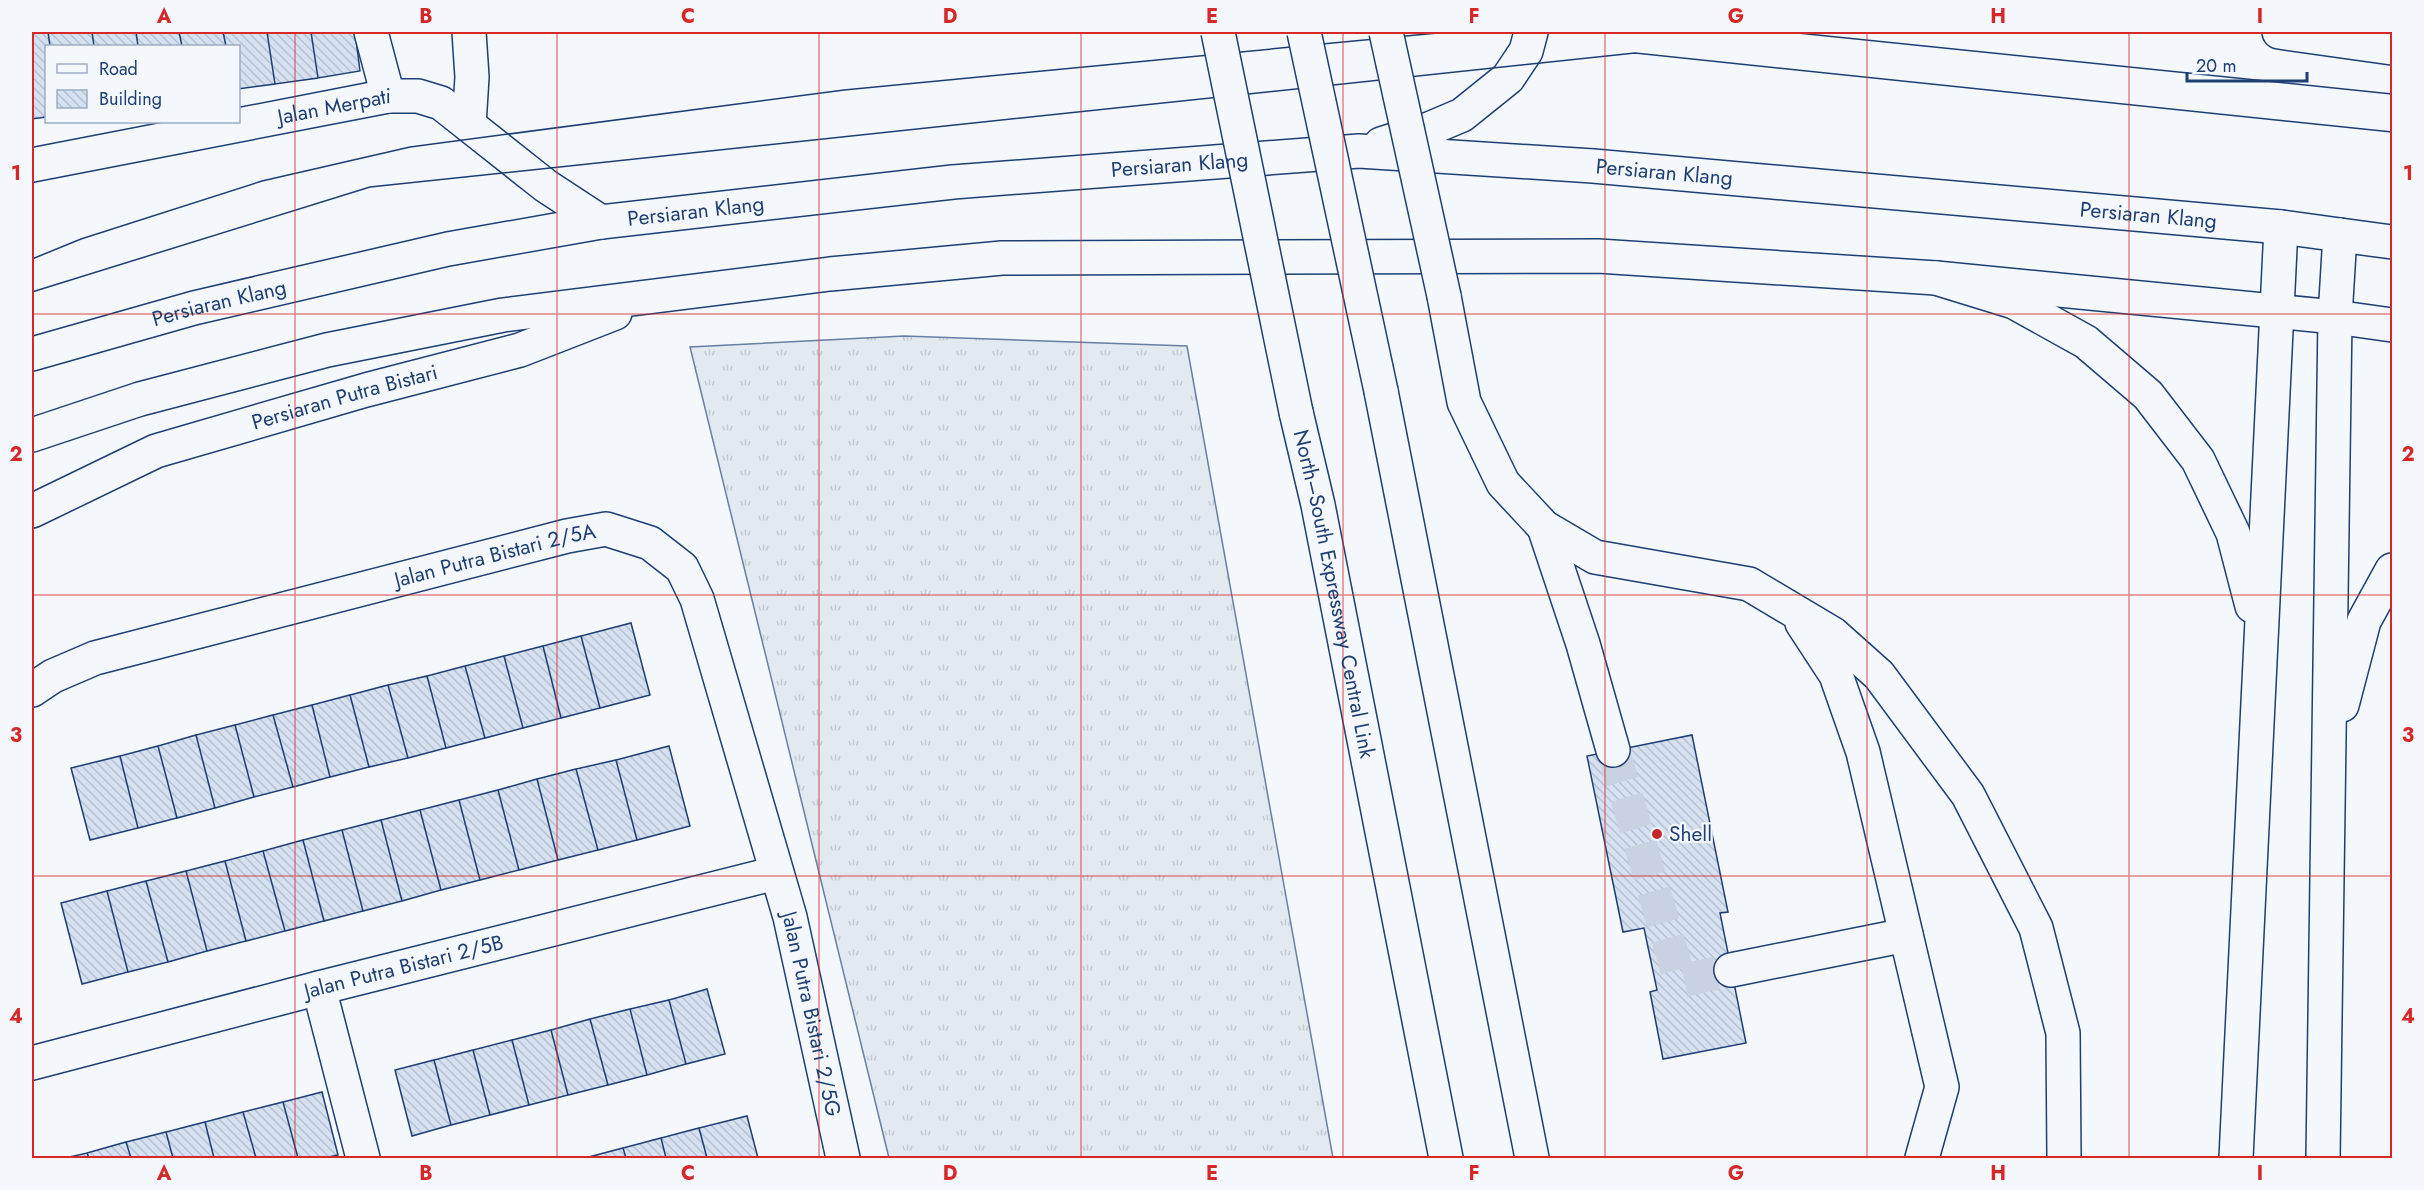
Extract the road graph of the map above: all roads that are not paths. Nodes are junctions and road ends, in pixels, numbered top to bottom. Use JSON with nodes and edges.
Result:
{"nodes":[{"id":1,"x":371,"y":32,"type":"edge"},
{"id":2,"x":469,"y":32,"type":"edge"},
{"id":3,"x":1218,"y":32,"type":"edge"},
{"id":4,"x":1304,"y":32,"type":"edge"},
{"id":5,"x":1386,"y":32,"type":"edge"},
{"id":6,"x":1531,"y":32,"type":"edge"},
{"id":7,"x":2279,"y":32,"type":"edge"},
{"id":8,"x":2392,"y":48,"type":"edge"},
{"id":9,"x":388,"y":96,"type":"junction"},
{"id":10,"x":469,"y":125,"type":"junction"},
{"id":11,"x":1359,"y":151,"type":"junction"},
{"id":12,"x":32,"y":165,"type":"edge"},
{"id":13,"x":601,"y":222,"type":"junction"},
{"id":14,"x":2281,"y":227,"type":"junction"},
{"id":15,"x":2340,"y":235,"type":"junction"},
{"id":16,"x":2392,"y":242,"type":"edge"},
{"id":17,"x":1936,"y":278,"type":"junction"},
{"id":18,"x":664,"y":294,"type":"junction"},
{"id":19,"x":2277,"y":310,"type":"junction"},
{"id":20,"x":2335,"y":317,"type":"junction"},
{"id":21,"x":2392,"y":326,"type":"edge"},
{"id":22,"x":32,"y":354,"type":"edge"},
{"id":23,"x":32,"y":435,"type":"edge"},
{"id":24,"x":32,"y":511,"type":"edge"},
{"id":25,"x":1544,"y":527,"type":"junction"},
{"id":26,"x":2392,"y":570,"type":"edge"},
{"id":27,"x":1792,"y":609,"type":"junction"},
{"id":28,"x":32,"y":690,"type":"edge"},
{"id":29,"x":2257,"y":694,"type":"junction"},
{"id":30,"x":1613,"y":750,"type":"tunnel mouth"},
{"id":31,"x":2329,"y":756,"type":"junction"},
{"id":32,"x":777,"y":873,"type":"junction"},
{"id":33,"x":1906,"y":935,"type":"junction"},
{"id":34,"x":1731,"y":970,"type":"tunnel mouth"},
{"id":35,"x":318,"y":988,"type":"junction"},
{"id":36,"x":32,"y":1063,"type":"edge"},
{"id":37,"x":363,"y":1158,"type":"edge"},
{"id":38,"x":843,"y":1158,"type":"edge"},
{"id":39,"x":1446,"y":1158,"type":"edge"},
{"id":40,"x":1532,"y":1158,"type":"edge"},
{"id":41,"x":1922,"y":1158,"type":"edge"},
{"id":42,"x":2064,"y":1158,"type":"edge"},
{"id":43,"x":2236,"y":1158,"type":"edge"},
{"id":44,"x":2323,"y":1158,"type":"edge"}],
"edges":[{"from":1,"to":9,"type":"main road"},
{"from":2,"to":10,"type":"main road"},
{"from":3,"to":39,"type":"main road","name":"North–South Expressway Central Link","bridge":true},
{"from":4,"to":40,"type":"main road","bridge":true},
{"from":5,"to":25,"type":"main road","bridge":true},
{"from":6,"to":11,"type":"main road"},
{"from":7,"to":8,"type":"main road"},
{"from":9,"to":10,"type":"main road","name":"Jalan Merpati"},
{"from":9,"to":12,"type":"main road","name":"Jalan Merpati"},
{"from":10,"to":13,"type":"main road","name":"Jalan Merpati"},
{"from":11,"to":13,"type":"main road","name":"Persiaran Klang"},
{"from":11,"to":14,"type":"main road","name":"Persiaran Klang"},
{"from":13,"to":22,"type":"main road","name":"Persiaran Klang"},
{"from":14,"to":15,"type":"main road","name":"Persiaran Klang"},
{"from":14,"to":19,"type":"main road"},
{"from":15,"to":16,"type":"main road","name":"Persiaran Klang"},
{"from":15,"to":20,"type":"main road"},
{"from":17,"to":18,"type":"main road"},
{"from":17,"to":19,"type":"main road"},
{"from":17,"to":29,"type":"main road"},
{"from":18,"to":23,"type":"main road"},
{"from":18,"to":24,"type":"main road","name":"Persiaran Putra Bistari"},
{"from":19,"to":20,"type":"main road"},
{"from":19,"to":29,"type":"main road"},
{"from":20,"to":21,"type":"main road"},
{"from":20,"to":31,"type":"main road"},
{"from":25,"to":27,"type":"main road"},
{"from":25,"to":30,"type":"main road"},
{"from":26,"to":31,"type":"main road"},
{"from":27,"to":33,"type":"main road"},
{"from":27,"to":42,"type":"main road"},
{"from":28,"to":32,"type":"main road","name":"Jalan Putra Bistari 2/5A"},
{"from":29,"to":43,"type":"main road"},
{"from":31,"to":44,"type":"main road"},
{"from":32,"to":35,"type":"main road","name":"Jalan Putra Bistari 2/5B"},
{"from":32,"to":38,"type":"main road","name":"Jalan Putra Bistari 2/5G"},
{"from":33,"to":34,"type":"main road"},
{"from":33,"to":41,"type":"main road"},
{"from":35,"to":36,"type":"main road","name":"Jalan Putra Bistari 2/5B"},
{"from":35,"to":37,"type":"main road"}]}
